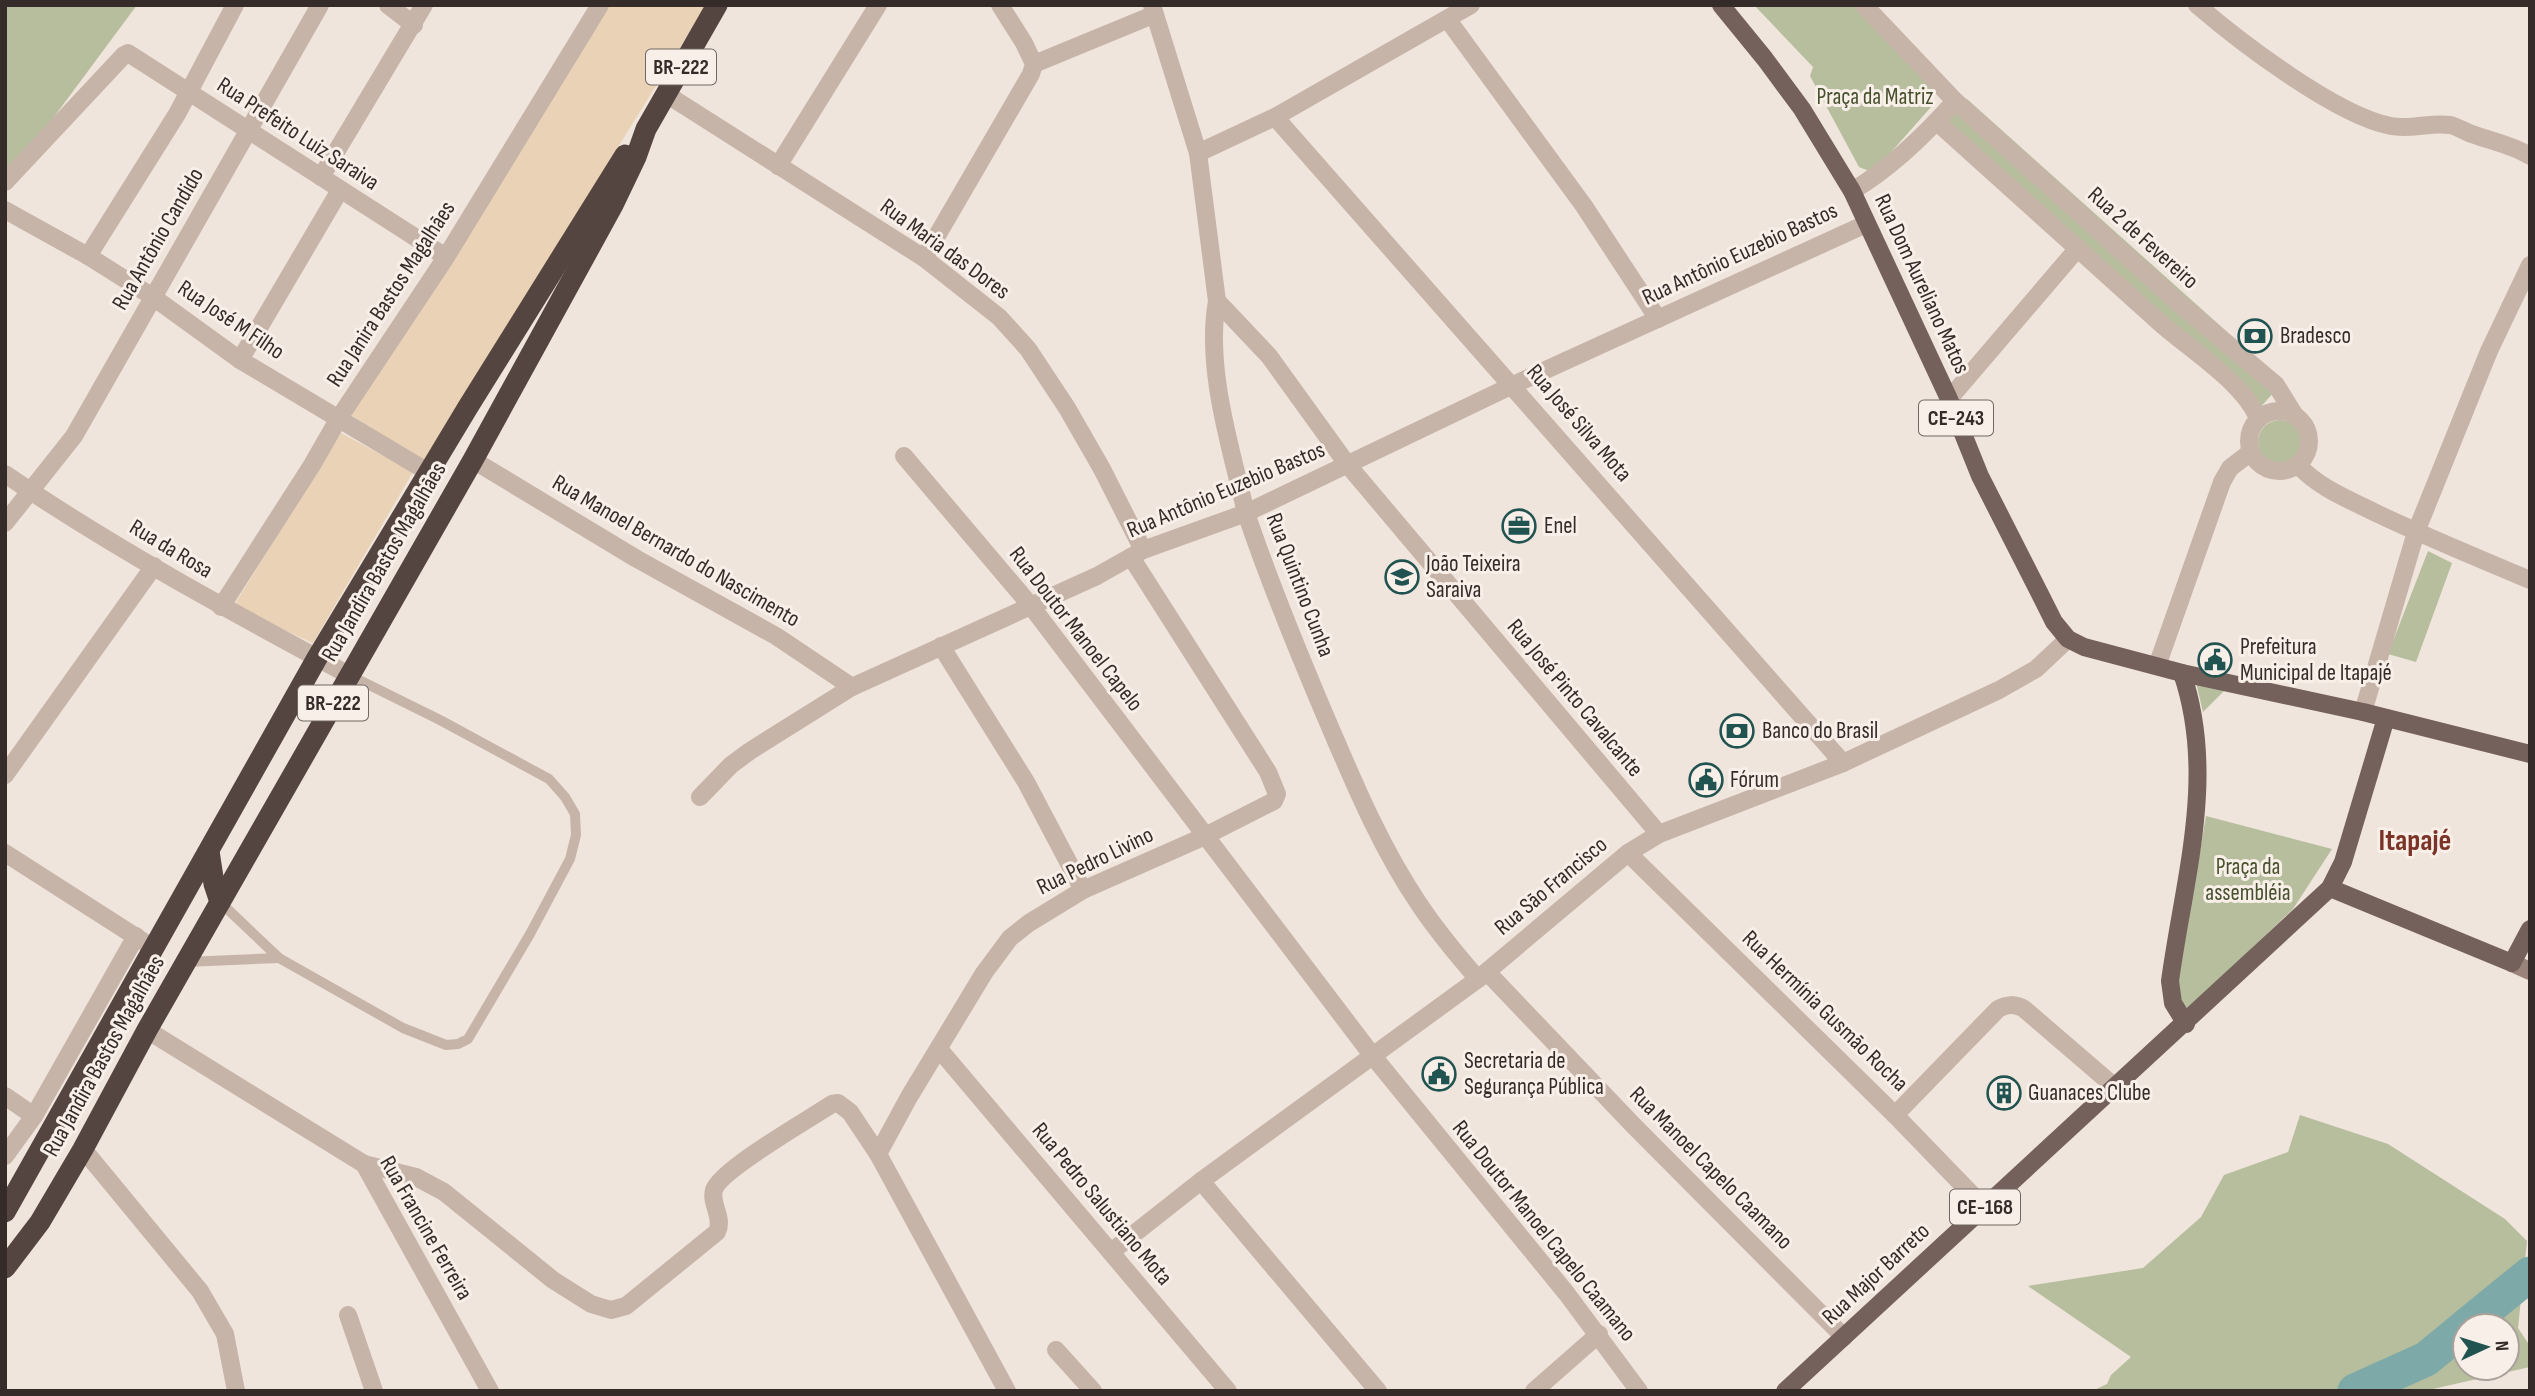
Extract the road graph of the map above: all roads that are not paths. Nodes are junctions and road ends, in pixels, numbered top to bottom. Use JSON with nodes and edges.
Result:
{"nodes":[{"id":1,"x":235,"y":5,"type":"edge"},
{"id":2,"x":320,"y":5,"type":"edge"},
{"id":3,"x":388,"y":5,"type":"edge"},
{"id":4,"x":424,"y":5,"type":"edge"},
{"id":5,"x":600,"y":5,"type":"edge"},
{"id":6,"x":717,"y":5,"type":"edge"},
{"id":7,"x":878,"y":5,"type":"edge"},
{"id":8,"x":1000,"y":5,"type":"edge"},
{"id":9,"x":1471,"y":5,"type":"edge"},
{"id":10,"x":1721,"y":5,"type":"edge"},
{"id":11,"x":1864,"y":5,"type":"edge"},
{"id":12,"x":2197,"y":5,"type":"edge"},
{"id":13,"x":1152,"y":10,"type":"edge"},
{"id":14,"x":1448,"y":20,"type":"junction"},
{"id":15,"x":414,"y":25,"type":"junction"},
{"id":16,"x":1034,"y":64,"type":"junction"},
{"id":17,"x":188,"y":92,"type":"junction"},
{"id":18,"x":666,"y":94,"type":"junction"},
{"id":19,"x":1955,"y":101,"type":"junction"},
{"id":20,"x":1275,"y":117,"type":"junction"},
{"id":21,"x":1937,"y":122,"type":"junction"},
{"id":22,"x":646,"y":129,"type":"junction"},
{"id":23,"x":248,"y":131,"type":"junction"},
{"id":24,"x":1198,"y":153,"type":"junction"},
{"id":25,"x":2530,"y":156,"type":"edge"},
{"id":26,"x":779,"y":166,"type":"junction"},
{"id":27,"x":321,"y":177,"type":"junction"},
{"id":28,"x":5,"y":182,"type":"edge"},
{"id":29,"x":340,"y":190,"type":"junction"},
{"id":30,"x":1852,"y":191,"type":"junction"},
{"id":31,"x":5,"y":210,"type":"edge"},
{"id":32,"x":1866,"y":223,"type":"junction"},
{"id":33,"x":2078,"y":248,"type":"junction"},
{"id":34,"x":88,"y":256,"type":"junction"},
{"id":35,"x":446,"y":257,"type":"junction"},
{"id":36,"x":924,"y":258,"type":"junction"},
{"id":37,"x":2530,"y":265,"type":"edge"},
{"id":38,"x":153,"y":297,"type":"junction"},
{"id":39,"x":1217,"y":301,"type":"junction"},
{"id":40,"x":1658,"y":319,"type":"junction"},
{"id":41,"x":240,"y":360,"type":"junction"},
{"id":42,"x":1513,"y":385,"type":"junction"},
{"id":43,"x":1949,"y":399,"type":"junction"},
{"id":44,"x":2294,"y":414,"type":"junction"},
{"id":45,"x":339,"y":418,"type":"junction"},
{"id":46,"x":2258,"y":418,"type":"junction"},
{"id":47,"x":2251,"y":452,"type":"junction"},
{"id":48,"x":904,"y":456,"type":"dead end"},
{"id":49,"x":473,"y":460,"type":"junction"},
{"id":50,"x":1347,"y":464,"type":"junction"},
{"id":51,"x":2298,"y":465,"type":"junction"},
{"id":52,"x":428,"y":472,"type":"junction"},
{"id":53,"x":5,"y":474,"type":"edge"},
{"id":54,"x":31,"y":492,"type":"junction"},
{"id":55,"x":1246,"y":513,"type":"junction"},
{"id":56,"x":5,"y":523,"type":"edge"},
{"id":57,"x":2416,"y":532,"type":"junction"},
{"id":58,"x":1137,"y":554,"type":"junction"},
{"id":59,"x":155,"y":566,"type":"junction"},
{"id":60,"x":2530,"y":580,"type":"edge"},
{"id":61,"x":1031,"y":606,"type":"junction"},
{"id":62,"x":220,"y":607,"type":"junction"},
{"id":63,"x":2068,"y":639,"type":"junction"},
{"id":64,"x":941,"y":646,"type":"junction"},
{"id":65,"x":317,"y":658,"type":"junction"},
{"id":66,"x":2157,"y":666,"type":"junction"},
{"id":67,"x":2182,"y":673,"type":"junction"},
{"id":68,"x":349,"y":675,"type":"junction"},
{"id":69,"x":852,"y":687,"type":"junction"},
{"id":70,"x":2363,"y":712,"type":"junction"},
{"id":71,"x":2386,"y":718,"type":"junction"},
{"id":72,"x":2530,"y":754,"type":"edge"},
{"id":73,"x":1843,"y":763,"type":"junction"},
{"id":74,"x":5,"y":775,"type":"edge"},
{"id":75,"x":1277,"y":794,"type":"joint"},
{"id":76,"x":700,"y":797,"type":"dead end"},
{"id":77,"x":1659,"y":835,"type":"junction"},
{"id":78,"x":1203,"y":836,"type":"junction"},
{"id":79,"x":209,"y":851,"type":"junction"},
{"id":80,"x":5,"y":853,"type":"edge"},
{"id":81,"x":1628,"y":853,"type":"junction"},
{"id":82,"x":2330,"y":888,"type":"junction"},
{"id":83,"x":1083,"y":890,"type":"junction"},
{"id":84,"x":220,"y":902,"type":"junction"},
{"id":85,"x":2530,"y":929,"type":"edge"},
{"id":86,"x":144,"y":943,"type":"junction"},
{"id":87,"x":279,"y":958,"type":"junction"},
{"id":88,"x":186,"y":962,"type":"junction"},
{"id":89,"x":2512,"y":963,"type":"junction"},
{"id":90,"x":2530,"y":971,"type":"edge"},
{"id":91,"x":1483,"y":976,"type":"junction"},
{"id":92,"x":2186,"y":1024,"type":"junction"},
{"id":93,"x":147,"y":1030,"type":"junction"},
{"id":94,"x":939,"y":1049,"type":"junction"},
{"id":95,"x":1371,"y":1055,"type":"junction"},
{"id":96,"x":2115,"y":1087,"type":"junction"},
{"id":97,"x":5,"y":1096,"type":"edge"},
{"id":98,"x":1895,"y":1115,"type":"junction"},
{"id":99,"x":34,"y":1116,"type":"junction"},
{"id":100,"x":83,"y":1149,"type":"junction"},
{"id":101,"x":878,"y":1154,"type":"junction"},
{"id":102,"x":5,"y":1156,"type":"edge"},
{"id":103,"x":363,"y":1164,"type":"junction"},
{"id":104,"x":1202,"y":1181,"type":"junction"},
{"id":105,"x":1985,"y":1208,"type":"junction"},
{"id":106,"x":5,"y":1212,"type":"edge"},
{"id":107,"x":13,"y":1252,"type":"edge"},
{"id":108,"x":1111,"y":1252,"type":"junction"},
{"id":109,"x":5,"y":1268,"type":"edge"},
{"id":110,"x":348,"y":1315,"type":"dead end"},
{"id":111,"x":1599,"y":1334,"type":"junction"},
{"id":112,"x":1844,"y":1337,"type":"junction"},
{"id":113,"x":1056,"y":1350,"type":"dead end"},
{"id":114,"x":236,"y":1391,"type":"edge"},
{"id":115,"x":374,"y":1391,"type":"edge"},
{"id":116,"x":490,"y":1391,"type":"edge"},
{"id":117,"x":1007,"y":1391,"type":"edge"},
{"id":118,"x":1093,"y":1391,"type":"edge"},
{"id":119,"x":1227,"y":1391,"type":"edge"},
{"id":120,"x":1378,"y":1391,"type":"edge"},
{"id":121,"x":1534,"y":1391,"type":"edge"},
{"id":122,"x":1639,"y":1391,"type":"edge"},
{"id":123,"x":1785,"y":1391,"type":"edge"}],
"edges":[{"from":1,"to":17,"type":"street"},
{"from":2,"to":23,"type":"street","name":"Rua Antônio Candido"},
{"from":3,"to":15,"type":"street"},
{"from":4,"to":15,"type":"street"},
{"from":5,"to":35,"type":"street","name":"Rua Janira Bastos Magalhães"},
{"from":6,"to":18,"type":"highway","name":"Rua Jandira Bastos Magalhães","number":"BR-222"},
{"from":7,"to":26,"type":"street"},
{"from":8,"to":16,"type":"street"},
{"from":9,"to":14,"type":"street"},
{"from":10,"to":30,"type":"main road","name":"Rua Dom Aureliano Matos","number":"CE-243"},
{"from":11,"to":19,"type":"street","name":"Rua 2 de Fevereiro"},
{"from":12,"to":25,"type":"street"},
{"from":13,"to":16,"type":"street"},
{"from":13,"to":24,"type":"street","name":"Rua Quintino Cunha"},
{"from":14,"to":20,"type":"street"},
{"from":14,"to":40,"type":"street"},
{"from":15,"to":27,"type":"street"},
{"from":16,"to":36,"type":"street"},
{"from":17,"to":23,"type":"street","name":"Rua Prefeito Luiz Saraiva"},
{"from":17,"to":28,"type":"street","name":"Rua Prefeito Luiz Saraiva"},
{"from":17,"to":34,"type":"street"},
{"from":18,"to":22,"type":"highway","name":"Rua Jandira Bastos Magalhães","number":"BR-222"},
{"from":18,"to":26,"type":"street","name":"Rua Maria das Dores"},
{"from":19,"to":21,"type":"street"},
{"from":19,"to":44,"type":"street","name":"Rua 2 de Fevereiro"},
{"from":20,"to":24,"type":"street"},
{"from":20,"to":42,"type":"street","name":"Rua José Silva Mota"},
{"from":21,"to":30,"type":"street"},
{"from":21,"to":33,"type":"street"},
{"from":22,"to":49,"type":"highway","name":"Rua Jandira Bastos Magalhães","number":"BR-222"},
{"from":22,"to":52,"type":"highway","name":"Rua Jandira Bastos Magalhães","number":"BR-222"},
{"from":23,"to":27,"type":"street","name":"Rua Prefeito Luiz Saraiva"},
{"from":23,"to":38,"type":"street","name":"Rua Antônio Candido"},
{"from":24,"to":39,"type":"street","name":"Rua Quintino Cunha"},
{"from":26,"to":36,"type":"street","name":"Rua Maria das Dores"},
{"from":27,"to":29,"type":"street","name":"Rua Prefeito Luiz Saraiva"},
{"from":29,"to":35,"type":"street","name":"Rua Prefeito Luiz Saraiva"},
{"from":29,"to":41,"type":"street"},
{"from":30,"to":32,"type":"main road","name":"Rua Dom Aureliano Matos","number":"CE-243"},
{"from":31,"to":34,"type":"street","name":"Rua José M Filho"},
{"from":32,"to":40,"type":"street","name":"Rua Antônio Euzebio Bastos"},
{"from":32,"to":43,"type":"main road","name":"Rua Dom Aureliano Matos","number":"CE-243"},
{"from":33,"to":43,"type":"street"},
{"from":33,"to":46,"type":"street"},
{"from":34,"to":38,"type":"street","name":"Rua José M Filho"},
{"from":35,"to":45,"type":"street","name":"Rua Janira Bastos Magalhães"},
{"from":36,"to":58,"type":"street","name":"Rua Maria das Dores"},
{"from":37,"to":57,"type":"street"},
{"from":38,"to":41,"type":"street","name":"Rua José M Filho"},
{"from":38,"to":54,"type":"street","name":"Rua Antônio Candido"},
{"from":39,"to":50,"type":"street","name":"Rua José Pinto Cavalcante"},
{"from":39,"to":55,"type":"street","name":"Rua Quintino Cunha"},
{"from":40,"to":42,"type":"street","name":"Rua Antônio Euzebio Bastos"},
{"from":41,"to":45,"type":"street","name":"Rua José M Filho"},
{"from":42,"to":50,"type":"street","name":"Rua Antônio Euzebio Bastos"},
{"from":42,"to":73,"type":"street","name":"Rua José Silva Mota"},
{"from":43,"to":63,"type":"main road","name":"Rua Dom Aureliano Matos","number":"CE-243"},
{"from":44,"to":46,"type":"street"},
{"from":44,"to":51,"type":"street"},
{"from":45,"to":52,"type":"street","name":"Rua José M Filho"},
{"from":45,"to":62,"type":"street","name":"Rua Janira Bastos Magalhães"},
{"from":46,"to":47,"type":"street"},
{"from":47,"to":51,"type":"street"},
{"from":47,"to":66,"type":"street"},
{"from":48,"to":61,"type":"street","name":"Rua Doutor Manoel Capelo"},
{"from":49,"to":68,"type":"highway","name":"Rua Jandira Bastos Magalhães","number":"BR-222"},
{"from":49,"to":69,"type":"street","name":"Rua Manoel Bernardo do Nascimento"},
{"from":50,"to":55,"type":"street","name":"Rua Antônio Euzebio Bastos"},
{"from":50,"to":77,"type":"street","name":"Rua José Pinto Cavalcante"},
{"from":51,"to":57,"type":"street"},
{"from":52,"to":65,"type":"highway","name":"Rua Jandira Bastos Magalhães","number":"BR-222"},
{"from":53,"to":54,"type":"street","name":"Rua da Rosa"},
{"from":54,"to":56,"type":"street","name":"Rua Antônio Candido"},
{"from":54,"to":59,"type":"street","name":"Rua da Rosa"},
{"from":55,"to":58,"type":"street","name":"Rua Antônio Euzebio Bastos"},
{"from":55,"to":91,"type":"street","name":"Rua Quintino Cunha"},
{"from":57,"to":60,"type":"street"},
{"from":57,"to":70,"type":"street"},
{"from":58,"to":61,"type":"street","name":"Rua Antônio Euzebio Bastos"},
{"from":58,"to":75,"type":"street","name":"Rua Maria das Dores"},
{"from":59,"to":62,"type":"street","name":"Rua da Rosa"},
{"from":59,"to":74,"type":"street"},
{"from":61,"to":64,"type":"street","name":"Rua Antônio Euzebio Bastos"},
{"from":61,"to":78,"type":"street","name":"Rua Doutor Manoel Capelo"},
{"from":62,"to":65,"type":"street","name":"Rua da Rosa"},
{"from":63,"to":66,"type":"main road"},
{"from":63,"to":73,"type":"street","name":"Rua São Francisco"},
{"from":64,"to":69,"type":"street","name":"Rua Antônio Euzebio Bastos"},
{"from":64,"to":83,"type":"street"},
{"from":65,"to":68,"type":"street","name":"Rua da Rosa"},
{"from":65,"to":79,"type":"highway","name":"Rua Jandira Bastos Magalhães","number":"BR-222"},
{"from":66,"to":67,"type":"main road"},
{"from":67,"to":70,"type":"main road"},
{"from":67,"to":92,"type":"main road"},
{"from":68,"to":84,"type":"highway","name":"Rua Jandira Bastos Magalhães","number":"BR-222"},
{"from":68,"to":87,"type":"lane"},
{"from":69,"to":76,"type":"street","name":"Rua Antônio Euzebio Bastos"},
{"from":70,"to":71,"type":"main road"},
{"from":71,"to":72,"type":"main road"},
{"from":71,"to":82,"type":"main road"},
{"from":73,"to":77,"type":"street","name":"Rua São Francisco"},
{"from":75,"to":78,"type":"street","name":"Rua Pedro Livino"},
{"from":77,"to":81,"type":"street","name":"Rua São Francisco"},
{"from":78,"to":83,"type":"street","name":"Rua Pedro Livino"},
{"from":78,"to":95,"type":"street","name":"Rua Doutor Manoel Capelo Caamano"},
{"from":79,"to":84,"type":"highway"},
{"from":79,"to":86,"type":"highway","name":"Rua Jandira Bastos Magalhães","number":"BR-222"},
{"from":80,"to":86,"type":"street"},
{"from":81,"to":91,"type":"street","name":"Rua São Francisco"},
{"from":81,"to":98,"type":"street","name":"Rua Hermínia Gusmão Rocha"},
{"from":82,"to":89,"type":"main road"},
{"from":82,"to":92,"type":"main road","name":"Rua Major Barreto"},
{"from":83,"to":94,"type":"street","name":"Rua Pedro Livino"},
{"from":84,"to":87,"type":"lane"},
{"from":84,"to":88,"type":"highway","name":"Rua Jandira Bastos Magalhães","number":"BR-222"},
{"from":85,"to":89,"type":"main road"},
{"from":86,"to":99,"type":"street"},
{"from":86,"to":106,"type":"highway","name":"Rua Jandira Bastos Magalhães","number":"BR-222"},
{"from":87,"to":88,"type":"lane"},
{"from":88,"to":93,"type":"highway","name":"Rua Jandira Bastos Magalhães","number":"BR-222"},
{"from":89,"to":90,"type":"main road"},
{"from":91,"to":95,"type":"street","name":"Rua São Francisco"},
{"from":91,"to":112,"type":"street","name":"Rua Manoel Capelo Caamano"},
{"from":92,"to":96,"type":"main road","name":"Rua Major Barreto","number":"CE-168"},
{"from":93,"to":100,"type":"highway","name":"Rua Jandira Bastos Magalhães","number":"BR-222"},
{"from":93,"to":103,"type":"street","name":"Rua Francine Ferreira"},
{"from":94,"to":101,"type":"street","name":"Rua Pedro Livino"},
{"from":94,"to":108,"type":"street","name":"Rua Pedro Salustiano Mota"},
{"from":95,"to":104,"type":"street","name":"Rua São Francisco"},
{"from":95,"to":111,"type":"street","name":"Rua Doutor Manoel Capelo Caamano"},
{"from":96,"to":98,"type":"street"},
{"from":96,"to":105,"type":"main road","name":"Rua Major Barreto","number":"CE-168"},
{"from":97,"to":99,"type":"street"},
{"from":98,"to":105,"type":"street","name":"Rua Hermínia Gusmão Rocha"},
{"from":99,"to":102,"type":"street"},
{"from":100,"to":107,"type":"highway","name":"Rua Jandira Bastos Magalhães","number":"BR-222"},
{"from":100,"to":114,"type":"street"},
{"from":101,"to":103,"type":"street"},
{"from":101,"to":117,"type":"street"},
{"from":103,"to":116,"type":"street","name":"Rua Francine Ferreira"},
{"from":104,"to":108,"type":"street","name":"Rua São Francisco"},
{"from":104,"to":120,"type":"street"},
{"from":105,"to":112,"type":"main road","name":"Rua Major Barreto","number":"CE-168"},
{"from":107,"to":109,"type":"highway","name":"Rua Jandira Bastos Magalhães","number":"BR-222"},
{"from":108,"to":119,"type":"street","name":"Rua Pedro Salustiano Mota"},
{"from":110,"to":115,"type":"street"},
{"from":111,"to":121,"type":"street"},
{"from":111,"to":122,"type":"street","name":"Rua Doutor Manoel Capelo Caamano"},
{"from":112,"to":123,"type":"main road","name":"Rua Major Barreto","number":"CE-168"},
{"from":113,"to":118,"type":"street"}]}
